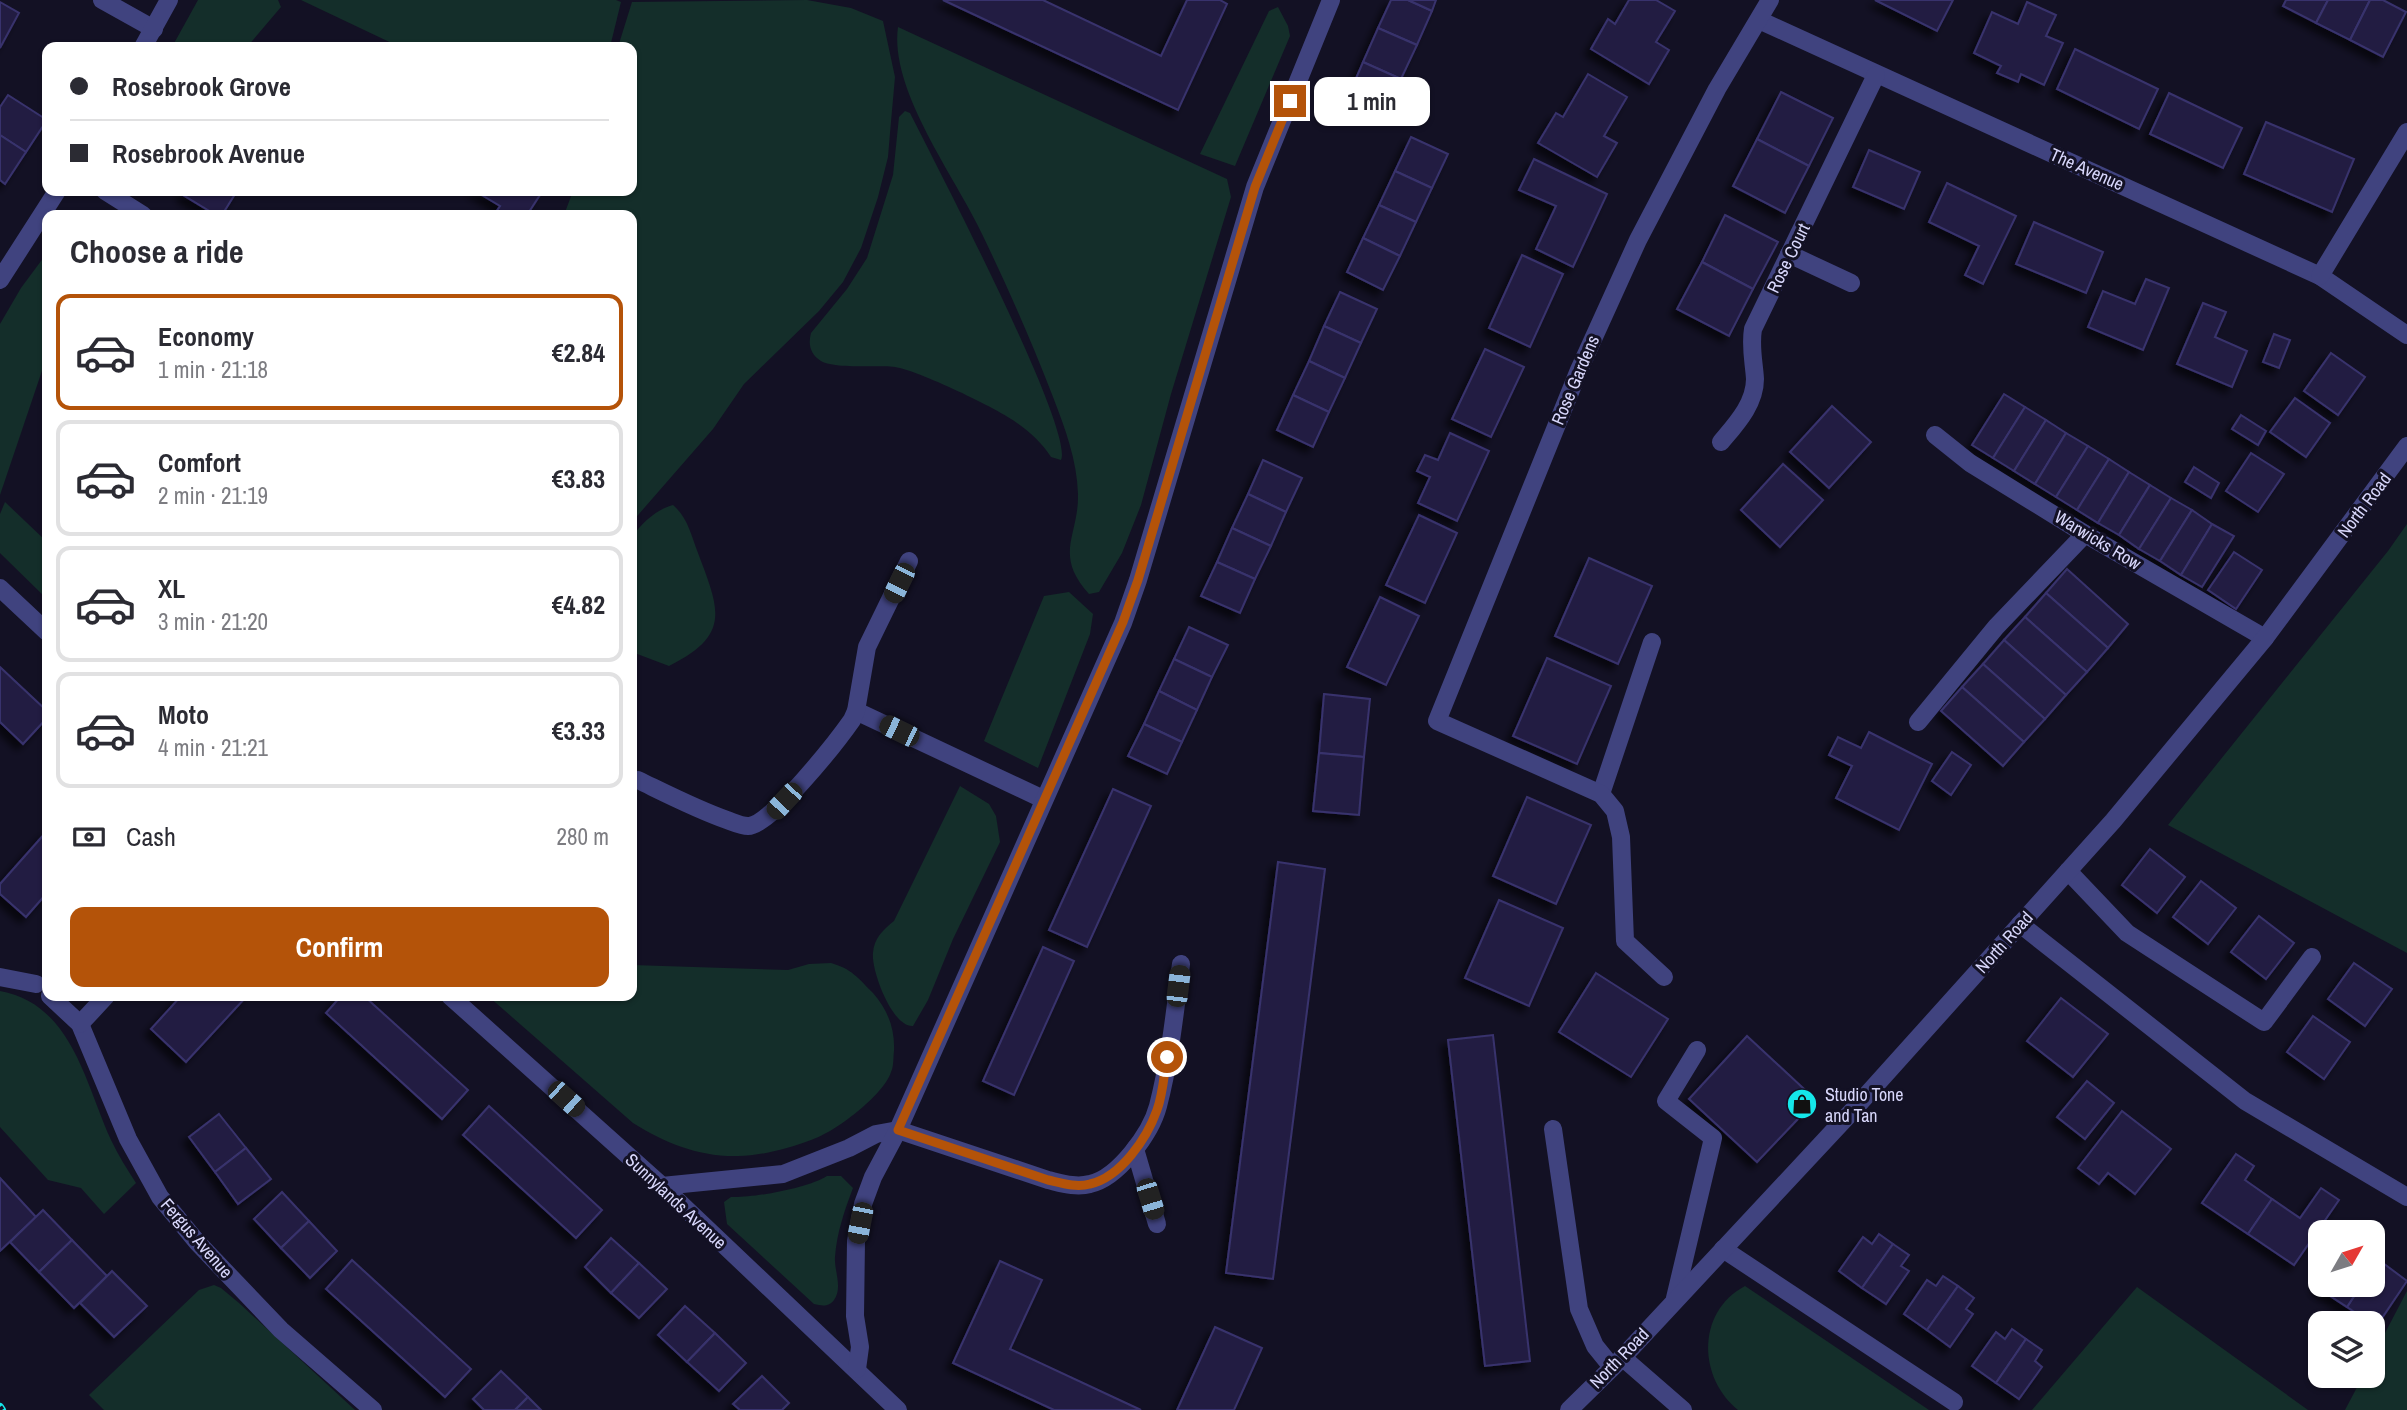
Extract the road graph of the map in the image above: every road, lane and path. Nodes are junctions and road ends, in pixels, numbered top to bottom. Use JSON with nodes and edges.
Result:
{"nodes":[{"id":1,"x":102,"y":0,"type":"edge"},
{"id":2,"x":169,"y":0,"type":"edge"},
{"id":3,"x":1769,"y":0,"type":"edge"},
{"id":4,"x":1326,"y":1,"type":"edge"},
{"id":5,"x":1759,"y":20,"type":"junction"},
{"id":6,"x":154,"y":29,"type":"junction"},
{"id":7,"x":146,"y":42,"type":"edge"},
{"id":8,"x":1876,"y":75,"type":"junction"},
{"id":9,"x":2407,"y":132,"type":"edge"},
{"id":10,"x":113,"y":196,"type":"edge"},
{"id":11,"x":135,"y":210,"type":"edge"},
{"id":12,"x":42,"y":214,"type":"edge"},
{"id":13,"x":1789,"y":254,"type":"junction"},
{"id":14,"x":2320,"y":276,"type":"junction"},
{"id":15,"x":0,"y":280,"type":"edge"},
{"id":16,"x":1851,"y":283,"type":"dead end"},
{"id":17,"x":2407,"y":335,"type":"edge"},
{"id":18,"x":1935,"y":435,"type":"dead end"},
{"id":19,"x":1721,"y":442,"type":"dead end"},
{"id":20,"x":2407,"y":446,"type":"edge"},
{"id":21,"x":2085,"y":534,"type":"junction"},
{"id":22,"x":909,"y":561,"type":"dead end"},
{"id":23,"x":0,"y":588,"type":"edge"},
{"id":24,"x":42,"y":627,"type":"edge"},
{"id":25,"x":2265,"y":638,"type":"junction"},
{"id":26,"x":1652,"y":642,"type":"dead end"},
{"id":27,"x":856,"y":710,"type":"junction"},
{"id":28,"x":1918,"y":722,"type":"dead end"},
{"id":29,"x":638,"y":780,"type":"dead end"},
{"id":30,"x":1601,"y":794,"type":"junction"},
{"id":31,"x":1043,"y":799,"type":"junction"},
{"id":32,"x":2068,"y":871,"type":"junction"},
{"id":33,"x":2020,"y":924,"type":"junction"},
{"id":34,"x":2312,"y":957,"type":"dead end"},
{"id":35,"x":1181,"y":964,"type":"dead end"},
{"id":36,"x":0,"y":976,"type":"edge"},
{"id":37,"x":1664,"y":977,"type":"dead end"},
{"id":38,"x":42,"y":985,"type":"edge"},
{"id":39,"x":59,"y":1001,"type":"edge"},
{"id":40,"x":101,"y":1001,"type":"edge"},
{"id":41,"x":456,"y":1001,"type":"edge"},
{"id":42,"x":80,"y":1024,"type":"junction"},
{"id":43,"x":1697,"y":1050,"type":"dead end"},
{"id":44,"x":1553,"y":1129,"type":"dead end"},
{"id":45,"x":898,"y":1130,"type":"junction"},
{"id":46,"x":1135,"y":1149,"type":"junction"},
{"id":47,"x":662,"y":1186,"type":"junction"},
{"id":48,"x":2407,"y":1197,"type":"edge"},
{"id":49,"x":1157,"y":1224,"type":"dead end"},
{"id":50,"x":1723,"y":1249,"type":"junction"},
{"id":51,"x":1674,"y":1300,"type":"junction"},
{"id":52,"x":1617,"y":1362,"type":"junction"},
{"id":53,"x":857,"y":1369,"type":"junction"},
{"id":54,"x":1954,"y":1402,"type":"dead end"},
{"id":55,"x":373,"y":1410,"type":"edge"},
{"id":56,"x":898,"y":1410,"type":"edge"},
{"id":57,"x":1569,"y":1410,"type":"edge"},
{"id":58,"x":1683,"y":1410,"type":"edge"}],
"edges":[{"from":1,"to":6,"type":"street"},
{"from":2,"to":6,"type":"street"},
{"from":3,"to":5,"type":"street","name":"Rose Gardens"},
{"from":4,"to":31,"type":"street"},
{"from":5,"to":8,"type":"street","name":"The Avenue"},
{"from":5,"to":30,"type":"street","name":"Rose Gardens"},
{"from":6,"to":7,"type":"street"},
{"from":8,"to":13,"type":"street","name":"Rose Court"},
{"from":8,"to":14,"type":"street","name":"The Avenue"},
{"from":9,"to":14,"type":"street"},
{"from":10,"to":11,"type":"street"},
{"from":12,"to":15,"type":"street"},
{"from":13,"to":16,"type":"street"},
{"from":13,"to":19,"type":"street","name":"Rose Court"},
{"from":14,"to":17,"type":"street","name":"The Avenue"},
{"from":18,"to":21,"type":"street","name":"Warwicks Row"},
{"from":20,"to":25,"type":"street","name":"North Road"},
{"from":21,"to":25,"type":"street","name":"Warwicks Row"},
{"from":21,"to":28,"type":"street"},
{"from":22,"to":27,"type":"street"},
{"from":23,"to":24,"type":"street"},
{"from":25,"to":32,"type":"street","name":"North Road"},
{"from":26,"to":30,"type":"street"},
{"from":27,"to":29,"type":"street"},
{"from":27,"to":31,"type":"street"},
{"from":30,"to":37,"type":"street"},
{"from":31,"to":45,"type":"street"},
{"from":32,"to":33,"type":"street","name":"North Road"},
{"from":32,"to":34,"type":"street"},
{"from":33,"to":48,"type":"street"},
{"from":33,"to":50,"type":"street","name":"North Road"},
{"from":35,"to":46,"type":"street"},
{"from":36,"to":38,"type":"street"},
{"from":39,"to":42,"type":"street"},
{"from":40,"to":42,"type":"street"},
{"from":41,"to":47,"type":"street","name":"Sunnylands Avenue"},
{"from":42,"to":55,"type":"street","name":"Fergus Avenue"},
{"from":43,"to":51,"type":"street"},
{"from":44,"to":52,"type":"street"},
{"from":45,"to":46,"type":"street"},
{"from":45,"to":47,"type":"street"},
{"from":45,"to":53,"type":"street"},
{"from":46,"to":49,"type":"street"},
{"from":47,"to":53,"type":"street","name":"Sunnylands Avenue"},
{"from":50,"to":51,"type":"street","name":"North Road"},
{"from":50,"to":54,"type":"street"},
{"from":51,"to":52,"type":"street","name":"North Road"},
{"from":52,"to":57,"type":"street","name":"North Road"},
{"from":52,"to":58,"type":"street"},
{"from":53,"to":56,"type":"street","name":"Sunnylands Avenue"}]}
